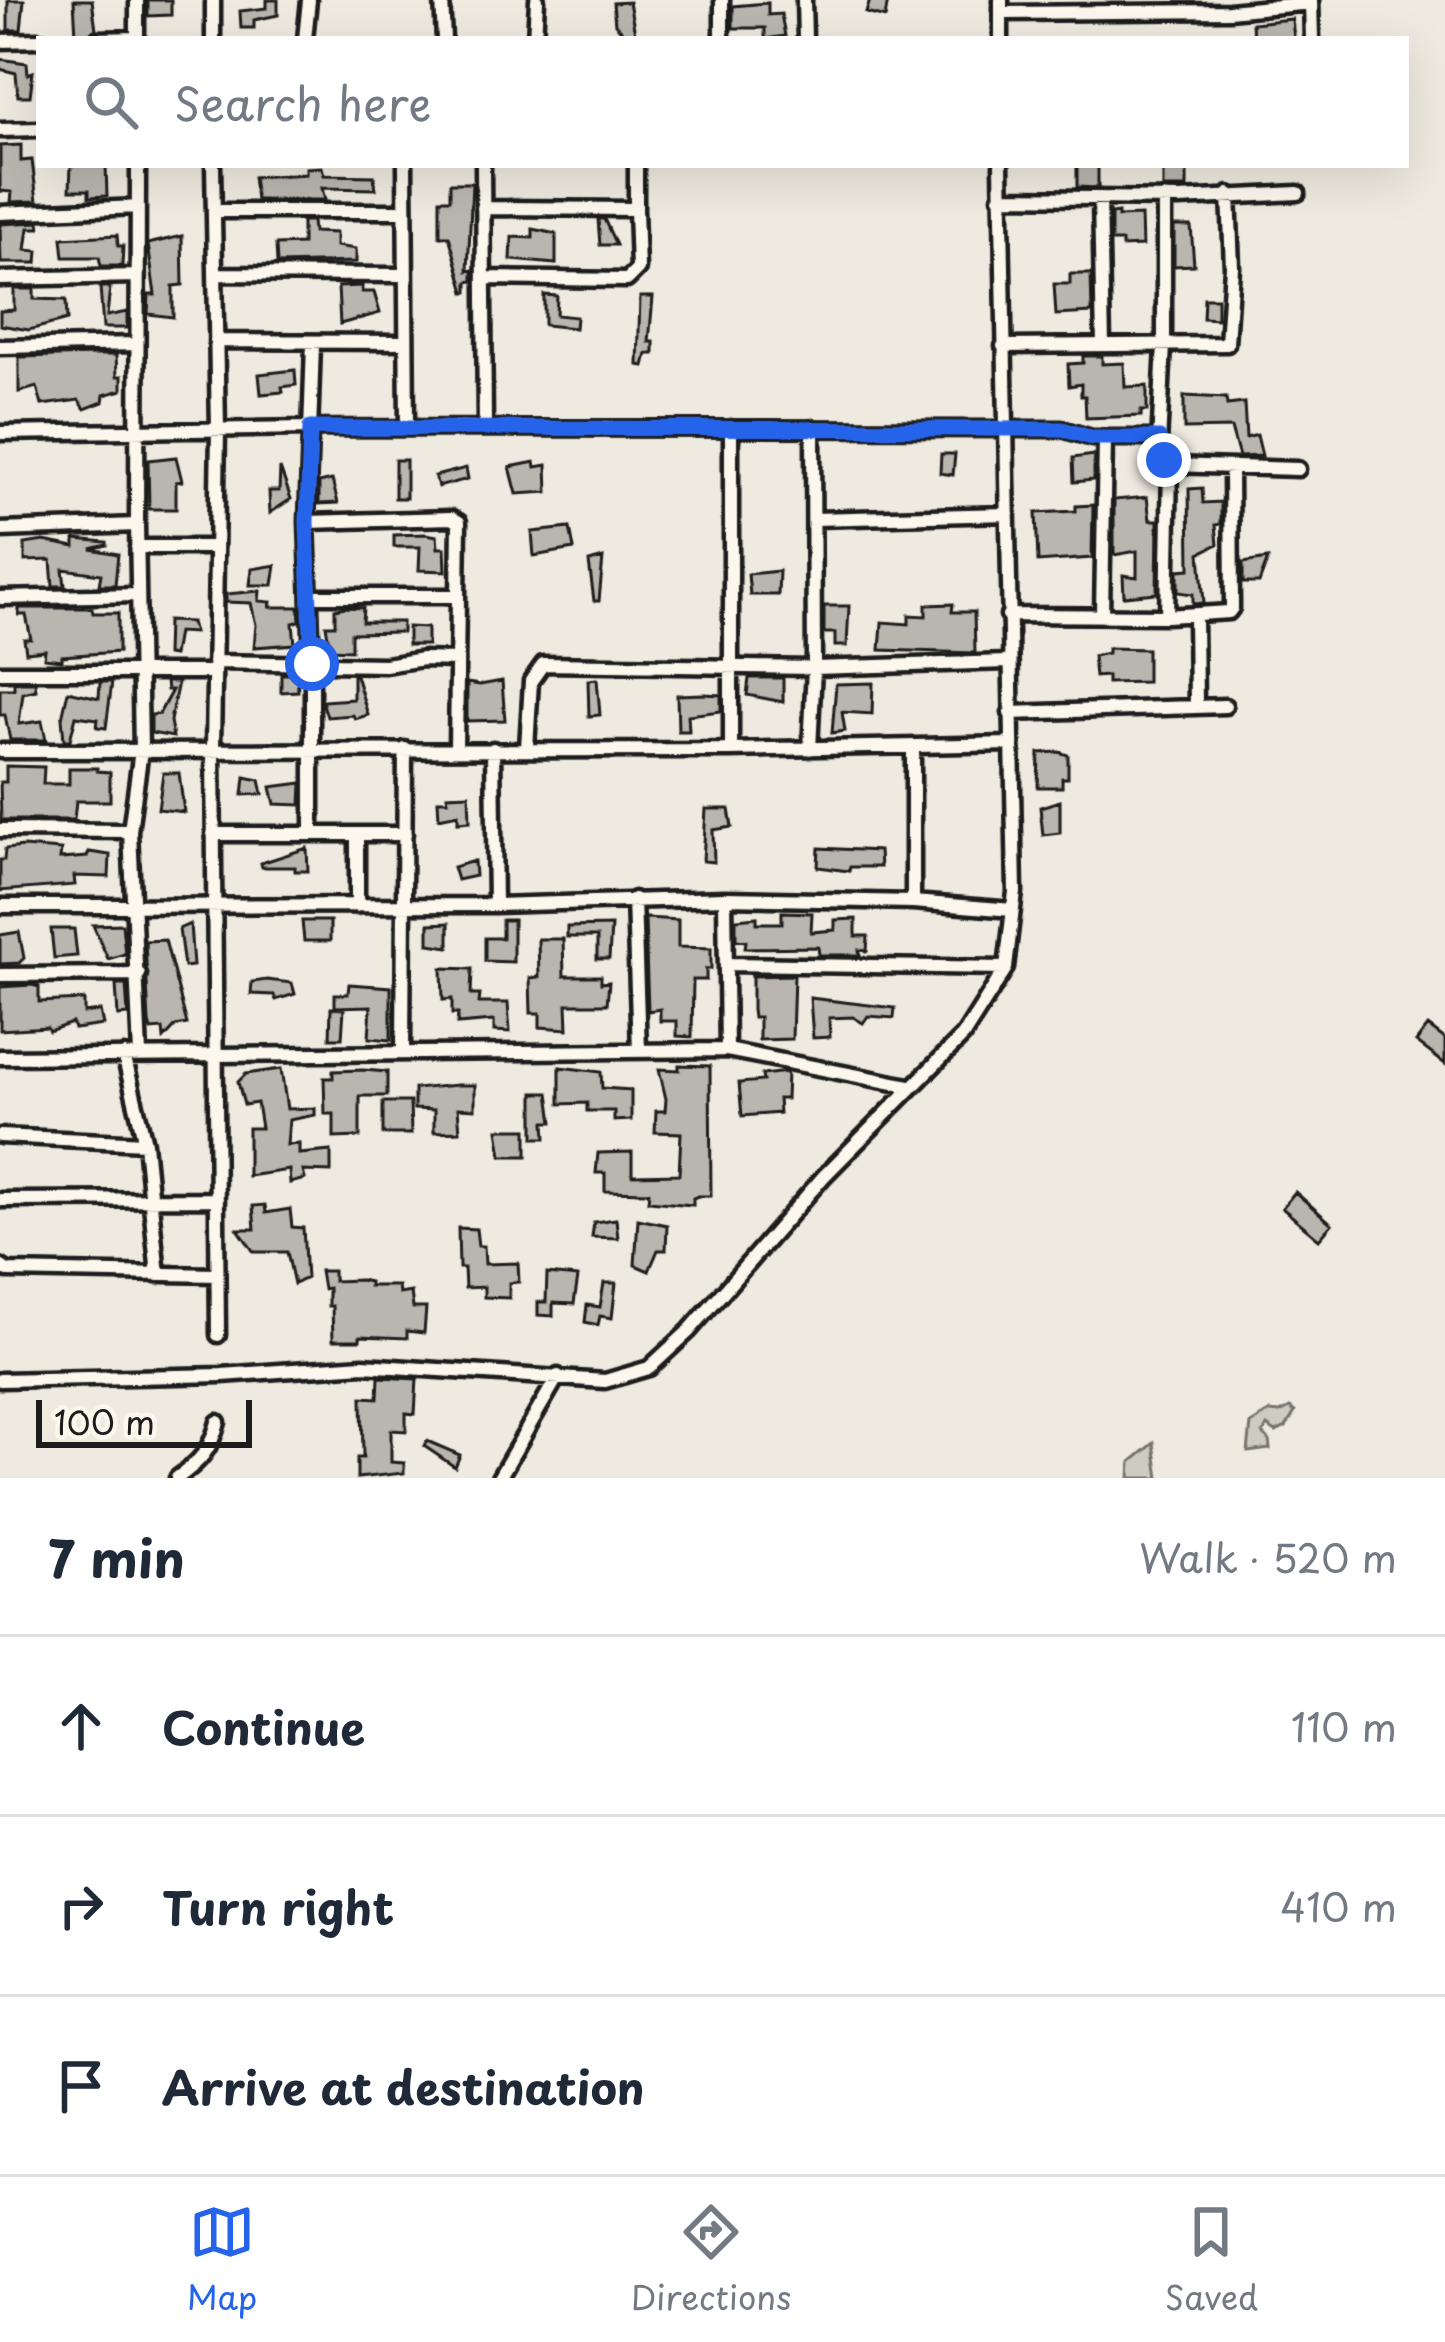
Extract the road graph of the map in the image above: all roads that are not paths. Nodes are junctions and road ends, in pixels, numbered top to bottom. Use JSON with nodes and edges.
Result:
{"nodes":[{"id":1,"x":136,"y":0,"type":"edge"},
{"id":2,"x":213,"y":0,"type":"edge"},
{"id":3,"x":309,"y":0,"type":"edge"},
{"id":4,"x":442,"y":0,"type":"edge"},
{"id":5,"x":537,"y":0,"type":"edge"},
{"id":6,"x":722,"y":0,"type":"edge"},
{"id":7,"x":804,"y":0,"type":"edge"},
{"id":8,"x":1311,"y":2,"type":"edge"},
{"id":9,"x":1095,"y":6,"type":"edge"},
{"id":10,"x":1165,"y":6,"type":"edge"},
{"id":11,"x":1229,"y":6,"type":"edge"},
{"id":12,"x":1001,"y":7,"type":"edge"},
{"id":13,"x":137,"y":36,"type":"edge"},
{"id":14,"x":213,"y":36,"type":"edge"},
{"id":15,"x":305,"y":36,"type":"edge"},
{"id":16,"x":444,"y":36,"type":"edge"},
{"id":17,"x":535,"y":36,"type":"edge"},
{"id":18,"x":722,"y":36,"type":"edge"},
{"id":19,"x":805,"y":36,"type":"edge"},
{"id":20,"x":1312,"y":36,"type":"edge"},
{"id":21,"x":0,"y":40,"type":"edge"},
{"id":22,"x":36,"y":40,"type":"edge"},
{"id":23,"x":36,"y":129,"type":"edge"},
{"id":24,"x":0,"y":130,"type":"edge"},
{"id":25,"x":138,"y":168,"type":"edge"},
{"id":26,"x":213,"y":168,"type":"edge"},
{"id":27,"x":405,"y":168,"type":"edge"},
{"id":28,"x":483,"y":168,"type":"edge"},
{"id":29,"x":635,"y":168,"type":"edge"},
{"id":30,"x":1000,"y":168,"type":"edge"},
{"id":31,"x":1298,"y":193,"type":"dead end"},
{"id":32,"x":1229,"y":194,"type":"junction"},
{"id":33,"x":1000,"y":197,"type":"junction"},
{"id":34,"x":1100,"y":198,"type":"junction"},
{"id":35,"x":1163,"y":198,"type":"junction"},
{"id":36,"x":138,"y":207,"type":"junction"},
{"id":37,"x":483,"y":208,"type":"junction"},
{"id":38,"x":636,"y":209,"type":"junction"},
{"id":39,"x":215,"y":211,"type":"junction"},
{"id":40,"x":405,"y":211,"type":"junction"},
{"id":41,"x":0,"y":213,"type":"edge"},
{"id":42,"x":214,"y":274,"type":"junction"},
{"id":43,"x":406,"y":275,"type":"junction"},
{"id":44,"x":137,"y":276,"type":"junction"},
{"id":45,"x":485,"y":278,"type":"junction"},
{"id":46,"x":0,"y":279,"type":"edge"},
{"id":47,"x":217,"y":341,"type":"junction"},
{"id":48,"x":406,"y":342,"type":"junction"},
{"id":49,"x":137,"y":344,"type":"junction"},
{"id":50,"x":313,"y":344,"type":"junction"},
{"id":51,"x":1103,"y":345,"type":"junction"},
{"id":52,"x":1164,"y":345,"type":"junction"},
{"id":53,"x":1003,"y":346,"type":"junction"},
{"id":54,"x":0,"y":347,"type":"edge"},
{"id":55,"x":310,"y":428,"type":"junction"},
{"id":56,"x":406,"y":428,"type":"junction"},
{"id":57,"x":485,"y":428,"type":"junction"},
{"id":58,"x":731,"y":428,"type":"junction"},
{"id":59,"x":814,"y":428,"type":"junction"},
{"id":60,"x":218,"y":429,"type":"junction"},
{"id":61,"x":1005,"y":429,"type":"junction"},
{"id":62,"x":137,"y":430,"type":"junction"},
{"id":63,"x":0,"y":433,"type":"edge"},
{"id":64,"x":1159,"y":438,"type":"junction"},
{"id":65,"x":1105,"y":439,"type":"junction"},
{"id":66,"x":1170,"y":465,"type":"junction"},
{"id":67,"x":1231,"y":468,"type":"junction"},
{"id":68,"x":1298,"y":469,"type":"dead end"},
{"id":69,"x":1008,"y":514,"type":"junction"},
{"id":70,"x":814,"y":519,"type":"junction"},
{"id":71,"x":307,"y":522,"type":"junction"},
{"id":72,"x":137,"y":526,"type":"junction"},
{"id":73,"x":0,"y":530,"type":"edge"},
{"id":74,"x":137,"y":547,"type":"junction"},
{"id":75,"x":216,"y":547,"type":"junction"},
{"id":76,"x":138,"y":595,"type":"junction"},
{"id":77,"x":310,"y":596,"type":"junction"},
{"id":78,"x":458,"y":596,"type":"junction"},
{"id":79,"x":0,"y":598,"type":"edge"},
{"id":80,"x":1008,"y":615,"type":"junction"},
{"id":81,"x":1102,"y":616,"type":"junction"},
{"id":82,"x":1167,"y":616,"type":"junction"},
{"id":83,"x":1195,"y":616,"type":"junction"},
{"id":84,"x":456,"y":660,"type":"junction"},
{"id":85,"x":1008,"y":662,"type":"junction"},
{"id":86,"x":312,"y":664,"type":"junction"},
{"id":87,"x":731,"y":666,"type":"junction"},
{"id":88,"x":214,"y":667,"type":"junction"},
{"id":89,"x":814,"y":668,"type":"junction"},
{"id":90,"x":0,"y":672,"type":"edge"},
{"id":91,"x":139,"y":672,"type":"junction"},
{"id":92,"x":1196,"y":706,"type":"junction"},
{"id":93,"x":1225,"y":706,"type":"dead end"},
{"id":94,"x":1010,"y":713,"type":"junction"},
{"id":95,"x":1012,"y":744,"type":"junction"},
{"id":96,"x":913,"y":747,"type":"junction"},
{"id":97,"x":312,"y":748,"type":"junction"},
{"id":98,"x":527,"y":748,"type":"junction"},
{"id":99,"x":213,"y":749,"type":"junction"},
{"id":100,"x":405,"y":749,"type":"junction"},
{"id":101,"x":456,"y":749,"type":"junction"},
{"id":102,"x":494,"y":749,"type":"junction"},
{"id":103,"x":810,"y":749,"type":"junction"},
{"id":104,"x":141,"y":750,"type":"junction"},
{"id":105,"x":731,"y":750,"type":"junction"},
{"id":106,"x":0,"y":751,"type":"edge"},
{"id":107,"x":0,"y":830,"type":"edge"},
{"id":108,"x":130,"y":831,"type":"junction"},
{"id":109,"x":213,"y":834,"type":"junction"},
{"id":110,"x":312,"y":834,"type":"junction"},
{"id":111,"x":357,"y":834,"type":"junction"},
{"id":112,"x":405,"y":835,"type":"junction"},
{"id":113,"x":725,"y":898,"type":"junction"},
{"id":114,"x":634,"y":899,"type":"junction"},
{"id":115,"x":913,"y":902,"type":"junction"},
{"id":116,"x":0,"y":905,"type":"edge"},
{"id":117,"x":495,"y":905,"type":"junction"},
{"id":118,"x":134,"y":906,"type":"junction"},
{"id":119,"x":357,"y":906,"type":"junction"},
{"id":120,"x":406,"y":906,"type":"junction"},
{"id":121,"x":213,"y":907,"type":"junction"},
{"id":122,"x":1013,"y":910,"type":"junction"},
{"id":123,"x":726,"y":964,"type":"junction"},
{"id":124,"x":1006,"y":968,"type":"junction"},
{"id":125,"x":139,"y":974,"type":"junction"},
{"id":126,"x":0,"y":975,"type":"edge"},
{"id":127,"x":728,"y":1050,"type":"junction"},
{"id":128,"x":404,"y":1051,"type":"junction"},
{"id":129,"x":639,"y":1051,"type":"junction"},
{"id":130,"x":124,"y":1055,"type":"junction"},
{"id":131,"x":140,"y":1055,"type":"junction"},
{"id":132,"x":214,"y":1055,"type":"junction"},
{"id":133,"x":0,"y":1058,"type":"edge"},
{"id":134,"x":909,"y":1086,"type":"junction"},
{"id":135,"x":0,"y":1136,"type":"edge"},
{"id":136,"x":146,"y":1143,"type":"junction"},
{"id":137,"x":217,"y":1199,"type":"junction"},
{"id":138,"x":0,"y":1201,"type":"edge"},
{"id":139,"x":151,"y":1201,"type":"junction"},
{"id":140,"x":0,"y":1266,"type":"edge"},
{"id":141,"x":158,"y":1275,"type":"junction"},
{"id":142,"x":218,"y":1275,"type":"junction"},
{"id":143,"x":218,"y":1335,"type":"dead end"},
{"id":144,"x":558,"y":1376,"type":"junction"},
{"id":145,"x":0,"y":1379,"type":"edge"},
{"id":146,"x":218,"y":1422,"type":"dead end"},
{"id":147,"x":177,"y":1478,"type":"edge"},
{"id":148,"x":499,"y":1478,"type":"edge"}],
"edges":[{"from":1,"to":13,"type":"street"},
{"from":2,"to":14,"type":"street"},
{"from":3,"to":15,"type":"street"},
{"from":4,"to":16,"type":"street"},
{"from":5,"to":17,"type":"street"},
{"from":6,"to":18,"type":"street"},
{"from":7,"to":19,"type":"street"},
{"from":8,"to":11,"type":"street"},
{"from":8,"to":20,"type":"street"},
{"from":9,"to":10,"type":"street"},
{"from":9,"to":12,"type":"street"},
{"from":10,"to":11,"type":"street"},
{"from":21,"to":22,"type":"street"},
{"from":23,"to":24,"type":"street"},
{"from":25,"to":36,"type":"street"},
{"from":26,"to":39,"type":"street"},
{"from":27,"to":40,"type":"street"},
{"from":28,"to":37,"type":"street"},
{"from":29,"to":38,"type":"street"},
{"from":30,"to":33,"type":"street"},
{"from":31,"to":32,"type":"street"},
{"from":32,"to":35,"type":"street"},
{"from":32,"to":52,"type":"street"},
{"from":33,"to":34,"type":"street"},
{"from":33,"to":53,"type":"street"},
{"from":34,"to":35,"type":"street"},
{"from":34,"to":51,"type":"street"},
{"from":35,"to":52,"type":"street"},
{"from":36,"to":41,"type":"street"},
{"from":36,"to":44,"type":"street"},
{"from":37,"to":38,"type":"street"},
{"from":37,"to":45,"type":"street"},
{"from":38,"to":45,"type":"street"},
{"from":39,"to":40,"type":"street"},
{"from":39,"to":42,"type":"street"},
{"from":40,"to":43,"type":"street"},
{"from":42,"to":43,"type":"street"},
{"from":42,"to":47,"type":"street"},
{"from":43,"to":48,"type":"street"},
{"from":44,"to":46,"type":"street"},
{"from":44,"to":49,"type":"street"},
{"from":45,"to":57,"type":"street"},
{"from":47,"to":50,"type":"street"},
{"from":47,"to":60,"type":"street"},
{"from":48,"to":50,"type":"street"},
{"from":48,"to":56,"type":"street"},
{"from":49,"to":54,"type":"street"},
{"from":49,"to":62,"type":"street"},
{"from":50,"to":55,"type":"street"},
{"from":51,"to":52,"type":"street"},
{"from":51,"to":53,"type":"street"},
{"from":52,"to":64,"type":"street"},
{"from":53,"to":61,"type":"street"},
{"from":55,"to":56,"type":"street"},
{"from":55,"to":60,"type":"street"},
{"from":55,"to":71,"type":"street"},
{"from":56,"to":57,"type":"street"},
{"from":57,"to":58,"type":"street"},
{"from":58,"to":59,"type":"street"},
{"from":58,"to":87,"type":"street"},
{"from":59,"to":61,"type":"street"},
{"from":59,"to":70,"type":"street"},
{"from":60,"to":62,"type":"street"},
{"from":60,"to":75,"type":"street"},
{"from":61,"to":65,"type":"street"},
{"from":61,"to":69,"type":"street"},
{"from":62,"to":63,"type":"street"},
{"from":62,"to":72,"type":"street"},
{"from":64,"to":65,"type":"street"},
{"from":64,"to":66,"type":"street"},
{"from":65,"to":81,"type":"street"},
{"from":66,"to":67,"type":"street"},
{"from":66,"to":82,"type":"street"},
{"from":67,"to":68,"type":"street"},
{"from":67,"to":83,"type":"street"},
{"from":69,"to":70,"type":"street"},
{"from":69,"to":80,"type":"street"},
{"from":70,"to":89,"type":"street"},
{"from":71,"to":77,"type":"street"},
{"from":71,"to":78,"type":"street"},
{"from":72,"to":73,"type":"street"},
{"from":72,"to":74,"type":"street"},
{"from":74,"to":75,"type":"street"},
{"from":74,"to":76,"type":"street"},
{"from":75,"to":88,"type":"street"},
{"from":76,"to":79,"type":"street"},
{"from":76,"to":91,"type":"street"},
{"from":77,"to":78,"type":"street"},
{"from":77,"to":86,"type":"street"},
{"from":78,"to":84,"type":"street"},
{"from":80,"to":81,"type":"street"},
{"from":80,"to":85,"type":"street"},
{"from":81,"to":82,"type":"street"},
{"from":82,"to":83,"type":"street"},
{"from":83,"to":92,"type":"street"},
{"from":84,"to":86,"type":"street"},
{"from":84,"to":101,"type":"street"},
{"from":85,"to":89,"type":"street"},
{"from":85,"to":94,"type":"street"},
{"from":86,"to":88,"type":"street"},
{"from":86,"to":97,"type":"street"},
{"from":87,"to":89,"type":"street"},
{"from":87,"to":98,"type":"street"},
{"from":87,"to":105,"type":"street"},
{"from":88,"to":91,"type":"street"},
{"from":88,"to":99,"type":"street"},
{"from":89,"to":103,"type":"street"},
{"from":90,"to":91,"type":"street"},
{"from":91,"to":104,"type":"street"},
{"from":92,"to":93,"type":"street"},
{"from":92,"to":94,"type":"street"},
{"from":94,"to":95,"type":"street"},
{"from":95,"to":96,"type":"street"},
{"from":95,"to":122,"type":"street"},
{"from":96,"to":103,"type":"street"},
{"from":96,"to":115,"type":"street"},
{"from":97,"to":99,"type":"street"},
{"from":97,"to":100,"type":"street"},
{"from":97,"to":110,"type":"street"},
{"from":98,"to":102,"type":"street"},
{"from":98,"to":105,"type":"street"},
{"from":99,"to":104,"type":"street"},
{"from":99,"to":109,"type":"street"},
{"from":100,"to":101,"type":"street"},
{"from":100,"to":112,"type":"street"},
{"from":101,"to":102,"type":"street"},
{"from":102,"to":117,"type":"street"},
{"from":103,"to":105,"type":"street"},
{"from":104,"to":106,"type":"street"},
{"from":104,"to":108,"type":"street"},
{"from":107,"to":108,"type":"street"},
{"from":108,"to":118,"type":"street"},
{"from":109,"to":110,"type":"street"},
{"from":109,"to":121,"type":"street"},
{"from":110,"to":111,"type":"street"},
{"from":111,"to":112,"type":"street"},
{"from":111,"to":119,"type":"street"},
{"from":112,"to":120,"type":"street"},
{"from":113,"to":114,"type":"street"},
{"from":113,"to":115,"type":"street"},
{"from":113,"to":123,"type":"street"},
{"from":114,"to":117,"type":"street"},
{"from":114,"to":129,"type":"street"},
{"from":115,"to":122,"type":"street"},
{"from":116,"to":118,"type":"street"},
{"from":117,"to":120,"type":"street"},
{"from":118,"to":121,"type":"street"},
{"from":118,"to":125,"type":"street"},
{"from":119,"to":120,"type":"street"},
{"from":119,"to":121,"type":"street"},
{"from":120,"to":128,"type":"street"},
{"from":121,"to":132,"type":"street"},
{"from":122,"to":124,"type":"street"},
{"from":123,"to":124,"type":"street"},
{"from":123,"to":127,"type":"street"},
{"from":124,"to":134,"type":"street"},
{"from":125,"to":126,"type":"street"},
{"from":125,"to":131,"type":"street"},
{"from":127,"to":129,"type":"street"},
{"from":127,"to":134,"type":"street"},
{"from":128,"to":129,"type":"street"},
{"from":128,"to":132,"type":"street"},
{"from":130,"to":131,"type":"street"},
{"from":130,"to":133,"type":"street"},
{"from":130,"to":136,"type":"street"},
{"from":131,"to":132,"type":"street"},
{"from":132,"to":137,"type":"street"},
{"from":134,"to":144,"type":"street"},
{"from":135,"to":136,"type":"street"},
{"from":136,"to":139,"type":"street"},
{"from":137,"to":139,"type":"street"},
{"from":137,"to":142,"type":"street"},
{"from":138,"to":139,"type":"street"},
{"from":139,"to":141,"type":"street"},
{"from":140,"to":141,"type":"street"},
{"from":141,"to":142,"type":"street"},
{"from":142,"to":143,"type":"street"},
{"from":144,"to":145,"type":"street"},
{"from":144,"to":148,"type":"street"},
{"from":146,"to":147,"type":"street"}]}
